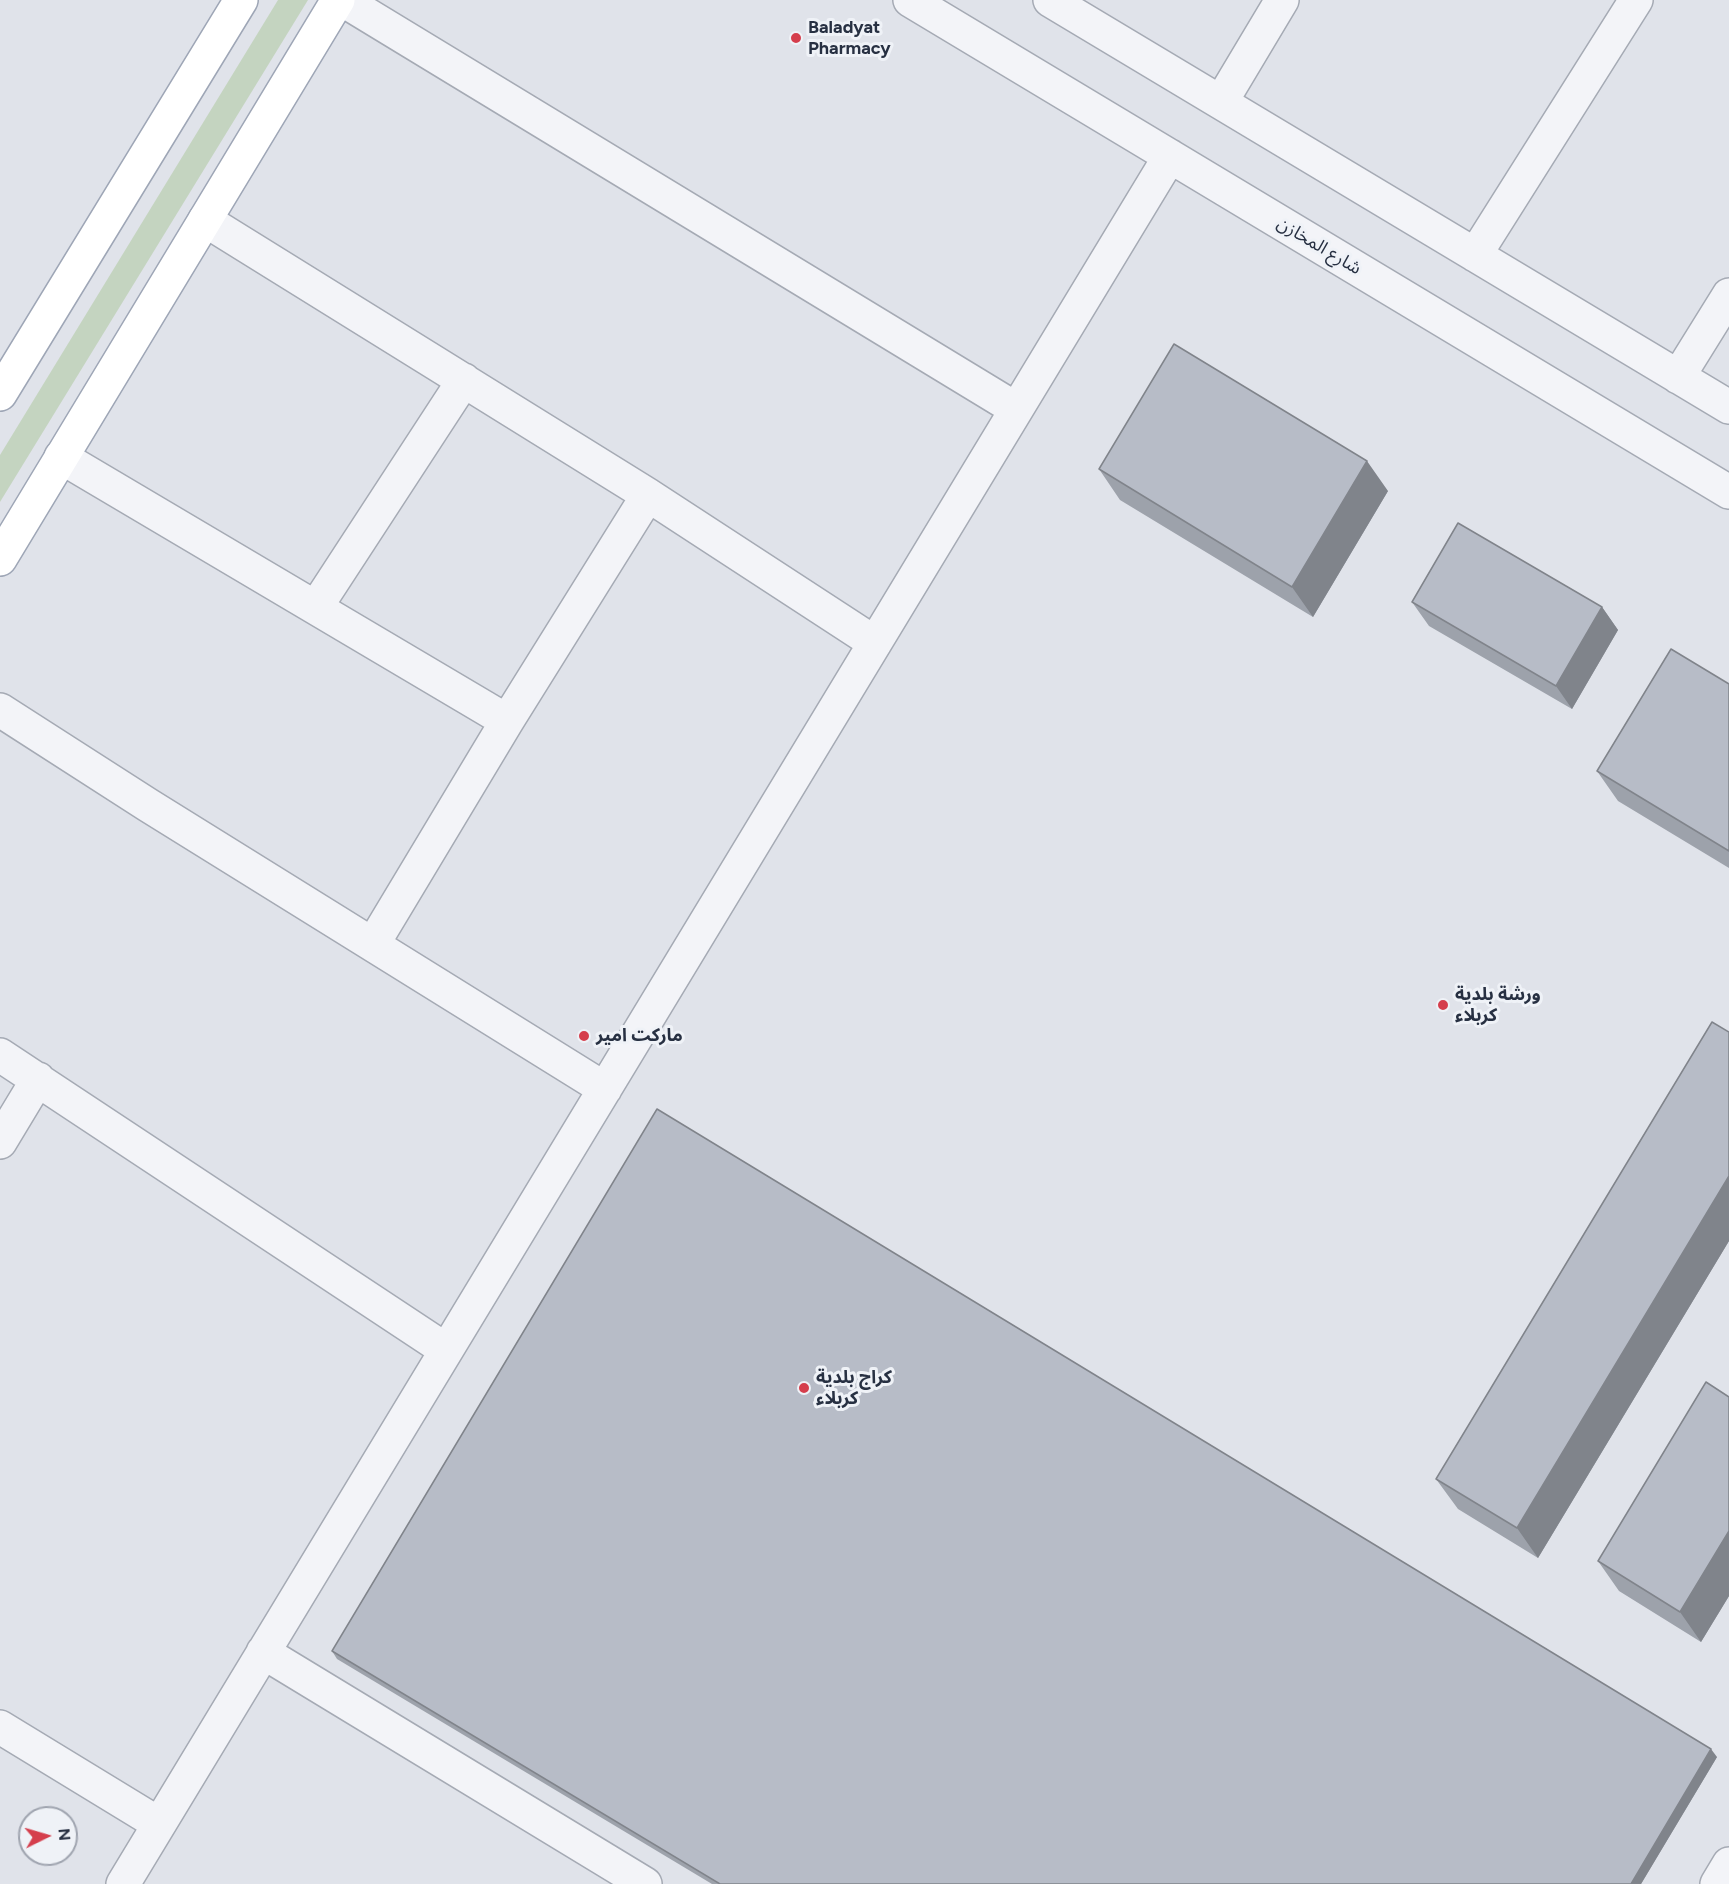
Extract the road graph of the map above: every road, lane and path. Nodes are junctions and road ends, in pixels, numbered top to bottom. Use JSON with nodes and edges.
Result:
{"nodes":[{"id":1,"x":241,"y":0,"type":"edge"},
{"id":2,"x":338,"y":0,"type":"edge"},
{"id":3,"x":343,"y":0,"type":"edge"},
{"id":4,"x":910,"y":0,"type":"edge"},
{"id":5,"x":1050,"y":0,"type":"edge"},
{"id":6,"x":1282,"y":0,"type":"edge"},
{"id":7,"x":1636,"y":0,"type":"edge"},
{"id":8,"x":1221,"y":102,"type":"junction"},
{"id":9,"x":1170,"y":156,"type":"junction"},
{"id":10,"x":205,"y":220,"type":"junction"},
{"id":11,"x":1475,"y":255,"type":"junction"},
{"id":12,"x":1729,"y":295,"type":"edge"},
{"id":13,"x":1678,"y":377,"type":"junction"},
{"id":14,"x":464,"y":380,"type":"junction"},
{"id":15,"x":0,"y":394,"type":"edge"},
{"id":16,"x":1729,"y":408,"type":"edge"},
{"id":17,"x":1016,"y":409,"type":"junction"},
{"id":18,"x":61,"y":457,"type":"junction"},
{"id":19,"x":1729,"y":492,"type":"edge"},
{"id":20,"x":648,"y":495,"type":"junction"},
{"id":21,"x":0,"y":559,"type":"edge"},
{"id":22,"x":316,"y":607,"type":"junction"},
{"id":23,"x":875,"y":643,"type":"junction"},
{"id":24,"x":0,"y":710,"type":"edge"},
{"id":25,"x":507,"y":722,"type":"junction"},
{"id":26,"x":373,"y":944,"type":"junction"},
{"id":27,"x":0,"y":1054,"type":"edge"},
{"id":28,"x":38,"y":1079,"type":"junction"},
{"id":29,"x":605,"y":1089,"type":"junction"},
{"id":30,"x":0,"y":1142,"type":"edge"},
{"id":31,"x":446,"y":1350,"type":"junction"},
{"id":32,"x":263,"y":1652,"type":"junction"},
{"id":33,"x":0,"y":1726,"type":"edge"},
{"id":34,"x":159,"y":1824,"type":"junction"},
{"id":35,"x":1729,"y":1864,"type":"edge"},
{"id":36,"x":123,"y":1884,"type":"edge"},
{"id":37,"x":645,"y":1884,"type":"edge"},
{"id":38,"x":1717,"y":1884,"type":"edge"}],
"edges":[{"from":1,"to":15,"type":"main road"},
{"from":2,"to":10,"type":"main road"},
{"from":3,"to":17,"type":"street"},
{"from":4,"to":9,"type":"street","name":"شارع المخازن"},
{"from":5,"to":8,"type":"street"},
{"from":6,"to":8,"type":"street"},
{"from":7,"to":11,"type":"street"},
{"from":8,"to":11,"type":"street"},
{"from":9,"to":17,"type":"street"},
{"from":9,"to":19,"type":"street","name":"شارع المخازن"},
{"from":10,"to":14,"type":"street"},
{"from":10,"to":18,"type":"main road"},
{"from":11,"to":13,"type":"street"},
{"from":12,"to":13,"type":"street"},
{"from":13,"to":16,"type":"street"},
{"from":14,"to":20,"type":"street"},
{"from":14,"to":22,"type":"street"},
{"from":17,"to":23,"type":"street"},
{"from":18,"to":21,"type":"main road"},
{"from":18,"to":22,"type":"street"},
{"from":20,"to":23,"type":"street"},
{"from":20,"to":25,"type":"street"},
{"from":22,"to":25,"type":"street"},
{"from":23,"to":29,"type":"street"},
{"from":24,"to":26,"type":"street"},
{"from":25,"to":26,"type":"street"},
{"from":26,"to":29,"type":"street"},
{"from":27,"to":28,"type":"street"},
{"from":28,"to":30,"type":"street"},
{"from":28,"to":31,"type":"street"},
{"from":29,"to":31,"type":"street"},
{"from":31,"to":32,"type":"street"},
{"from":32,"to":34,"type":"street"},
{"from":32,"to":37,"type":"street"},
{"from":33,"to":34,"type":"street"},
{"from":34,"to":36,"type":"street"},
{"from":35,"to":38,"type":"street"}]}
